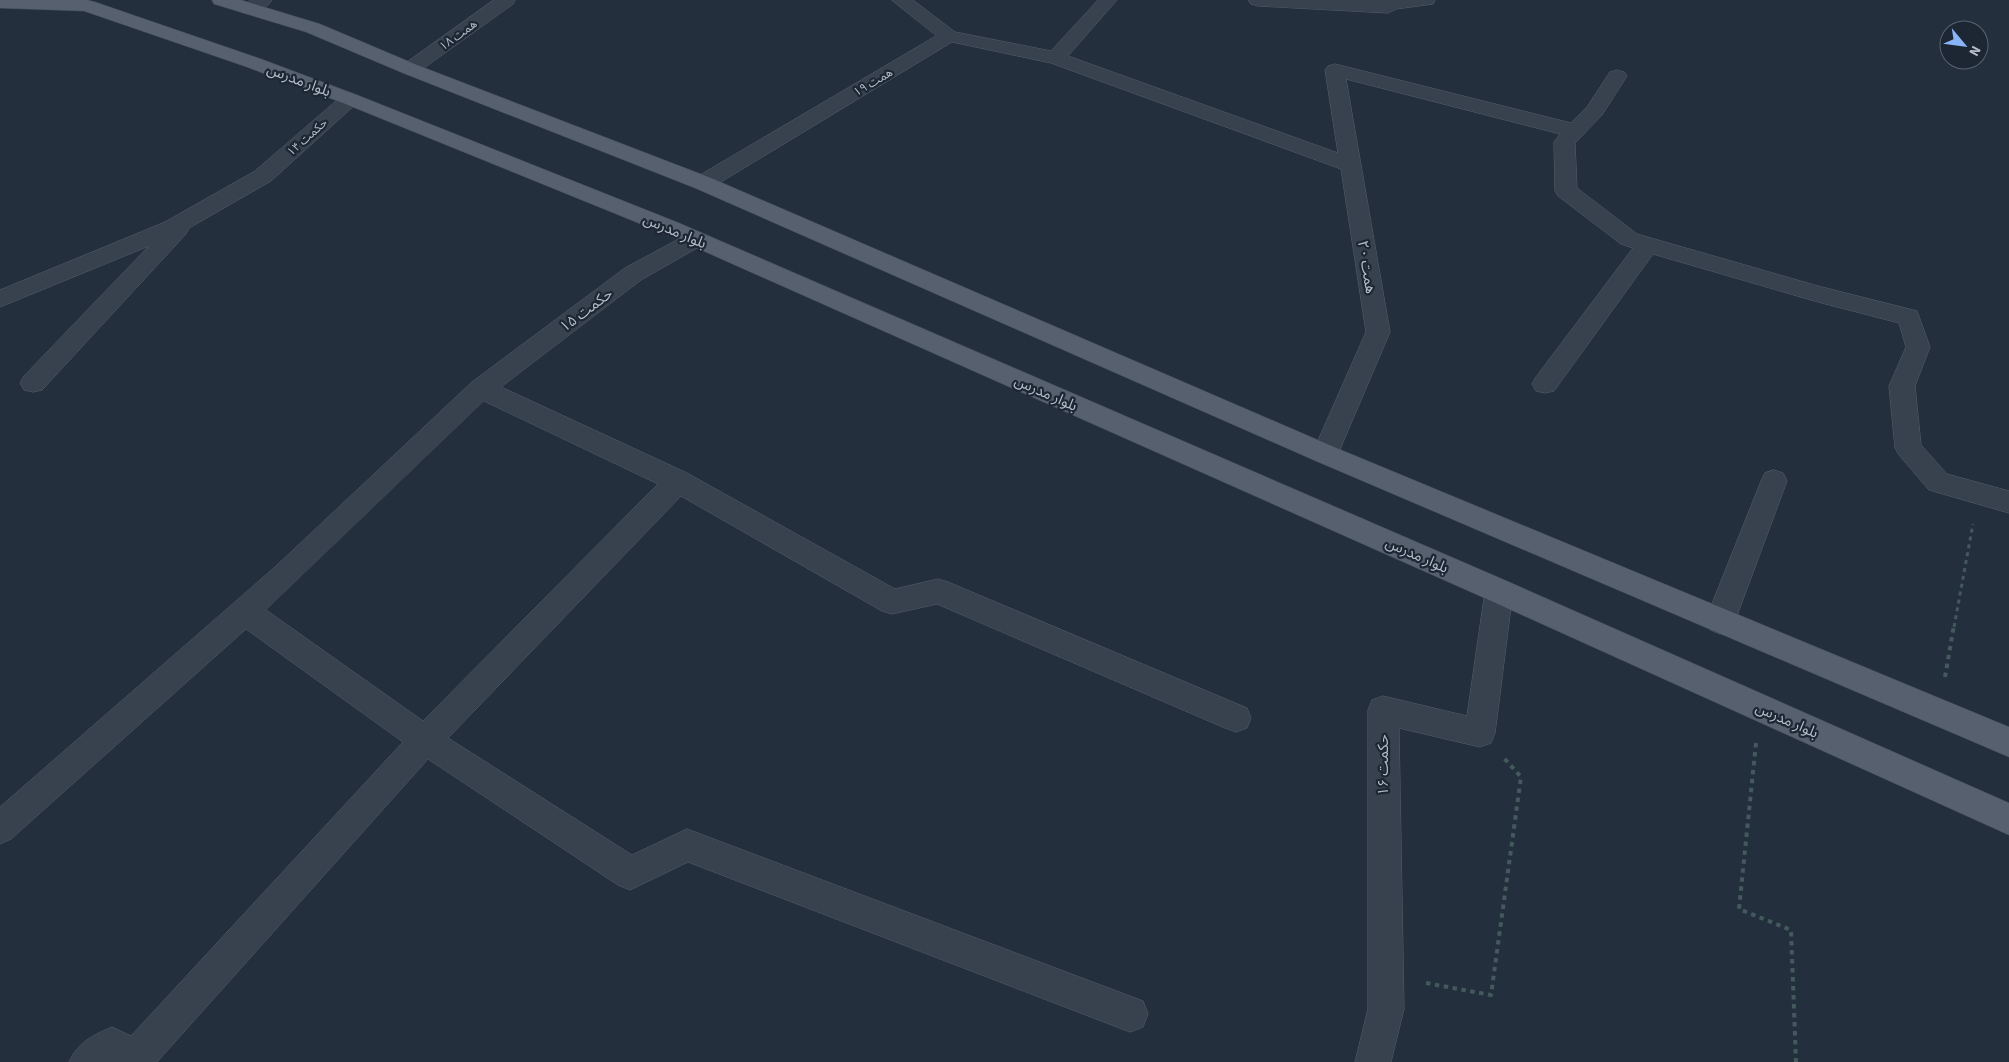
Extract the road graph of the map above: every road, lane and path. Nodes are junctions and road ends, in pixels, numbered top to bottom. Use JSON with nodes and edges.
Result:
{"nodes":[{"id":1,"x":221,"y":0,"type":"edge"},
{"id":2,"x":506,"y":0,"type":"edge"},
{"id":3,"x":932,"y":0,"type":"edge"},
{"id":4,"x":1108,"y":0,"type":"edge"},
{"id":5,"x":1258,"y":0,"type":"edge"},
{"id":6,"x":1426,"y":0,"type":"edge"},
{"id":7,"x":0,"y":2,"type":"edge"},
{"id":8,"x":79,"y":3,"type":"edge"},
{"id":9,"x":257,"y":4,"type":"edge"},
{"id":10,"x":908,"y":5,"type":"edge"},
{"id":11,"x":1388,"y":7,"type":"junction"},
{"id":12,"x":1329,"y":9,"type":"dead end"},
{"id":13,"x":950,"y":36,"type":"junction"},
{"id":14,"x":1056,"y":58,"type":"junction"},
{"id":15,"x":410,"y":69,"type":"junction"},
{"id":16,"x":1617,"y":76,"type":"dead end"},
{"id":17,"x":350,"y":99,"type":"junction"},
{"id":18,"x":1574,"y":131,"type":"junction"},
{"id":19,"x":1350,"y":165,"type":"junction"},
{"id":20,"x":703,"y":184,"type":"junction"},
{"id":21,"x":187,"y":220,"type":"junction"},
{"id":22,"x":696,"y":239,"type":"junction"},
{"id":23,"x":1648,"y":244,"type":"junction"},
{"id":24,"x":0,"y":299,"type":"edge"},
{"id":25,"x":33,"y":383,"type":"dead end"},
{"id":26,"x":1545,"y":384,"type":"dead end"},
{"id":27,"x":481,"y":388,"type":"junction"},
{"id":28,"x":1325,"y":454,"type":"junction"},
{"id":29,"x":678,"y":481,"type":"junction"},
{"id":30,"x":1774,"y":481,"type":"dead end"},
{"id":31,"x":1979,"y":494,"type":"junction"},
{"id":32,"x":2009,"y":502,"type":"edge"},
{"id":33,"x":1499,"y":591,"type":"junction"},
{"id":34,"x":244,"y":611,"type":"junction"},
{"id":35,"x":1720,"y":620,"type":"junction"},
{"id":36,"x":1759,"y":708,"type":"junction"},
{"id":37,"x":1939,"y":713,"type":"junction"},
{"id":38,"x":1236,"y":718,"type":"dead end"},
{"id":39,"x":1480,"y":733,"type":"junction"},
{"id":40,"x":425,"y":740,"type":"junction"},
{"id":41,"x":2009,"y":742,"type":"edge"},
{"id":42,"x":2009,"y":819,"type":"edge"},
{"id":43,"x":0,"y":828,"type":"edge"},
{"id":44,"x":1385,"y":975,"type":"junction"},
{"id":45,"x":1130,"y":1014,"type":"dead end"},
{"id":46,"x":87,"y":1062,"type":"edge"},
{"id":47,"x":1373,"y":1062,"type":"edge"},
{"id":48,"x":1796,"y":1062,"type":"edge"}],
"edges":[{"from":1,"to":9,"type":"main road"},
{"from":2,"to":15,"type":"street","name":"همت ۱۸"},
{"from":3,"to":10,"type":"street"},
{"from":4,"to":14,"type":"street"},
{"from":5,"to":11,"type":"street"},
{"from":6,"to":11,"type":"street"},
{"from":7,"to":8,"type":"main road","name":"بلوار مدرس"},
{"from":8,"to":17,"type":"main road","name":"بلوار مدرس"},
{"from":9,"to":15,"type":"main road"},
{"from":10,"to":13,"type":"street"},
{"from":11,"to":12,"type":"street"},
{"from":13,"to":14,"type":"street"},
{"from":13,"to":20,"type":"street","name":"همت ۱۹"},
{"from":14,"to":19,"type":"street"},
{"from":15,"to":20,"type":"main road"},
{"from":16,"to":18,"type":"street"},
{"from":17,"to":21,"type":"street","name":"حکمت ۱۴"},
{"from":17,"to":22,"type":"main road","name":"بلوار مدرس"},
{"from":18,"to":19,"type":"street","name":"همت ۲۰"},
{"from":18,"to":23,"type":"street"},
{"from":19,"to":28,"type":"street","name":"همت ۲۰"},
{"from":20,"to":28,"type":"main road"},
{"from":21,"to":24,"type":"street"},
{"from":21,"to":25,"type":"street"},
{"from":22,"to":27,"type":"street","name":"حکمت ۱۵"},
{"from":22,"to":33,"type":"main road","name":"بلوار مدرس"},
{"from":23,"to":26,"type":"street"},
{"from":23,"to":31,"type":"street"},
{"from":27,"to":29,"type":"street"},
{"from":27,"to":34,"type":"street","name":"حکمت ۱۵"},
{"from":28,"to":35,"type":"main road"},
{"from":29,"to":38,"type":"street"},
{"from":29,"to":40,"type":"street"},
{"from":30,"to":35,"type":"street"},
{"from":31,"to":32,"type":"street"},
{"from":31,"to":37,"type":"path"},
{"from":33,"to":36,"type":"main road","name":"بلوار مدرس"},
{"from":33,"to":39,"type":"street"},
{"from":34,"to":40,"type":"street"},
{"from":34,"to":43,"type":"street","name":"حکمت ۱۵"},
{"from":35,"to":37,"type":"main road"},
{"from":36,"to":42,"type":"main road","name":"بلوار مدرس"},
{"from":36,"to":48,"type":"path"},
{"from":37,"to":41,"type":"main road"},
{"from":39,"to":44,"type":"street","name":"حکمت ۱۶"},
{"from":39,"to":44,"type":"path"},
{"from":40,"to":45,"type":"street"},
{"from":40,"to":46,"type":"street"},
{"from":44,"to":47,"type":"street","name":"حکمت ۱۶"}]}
